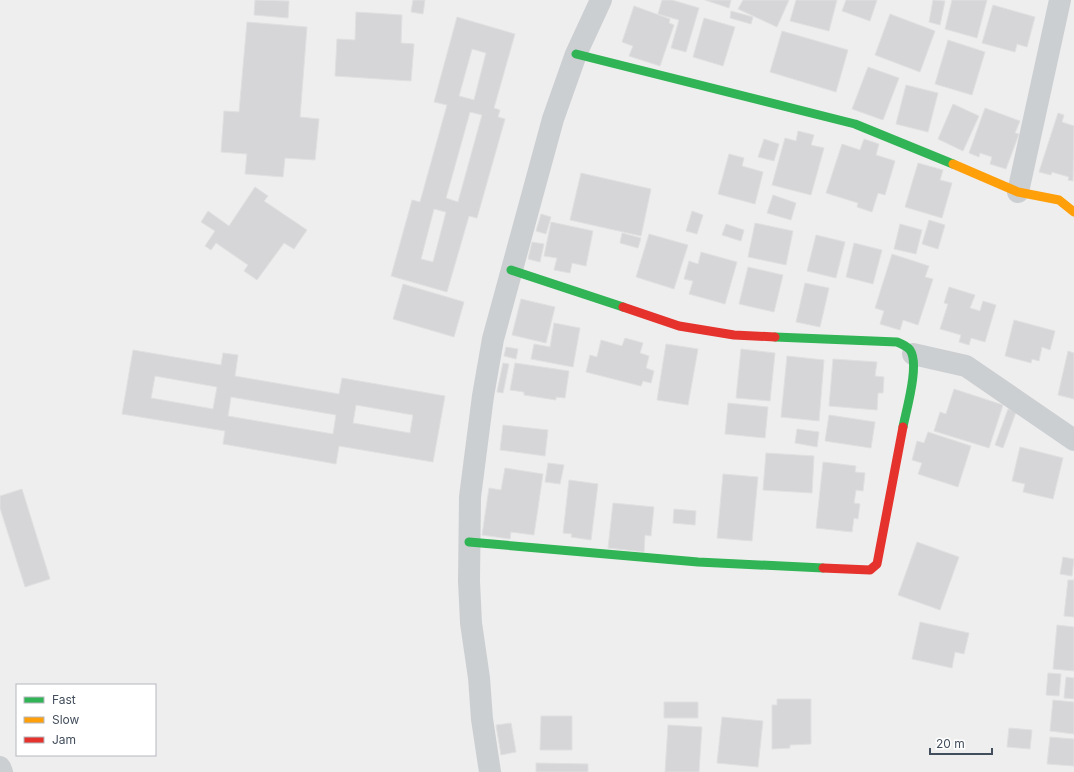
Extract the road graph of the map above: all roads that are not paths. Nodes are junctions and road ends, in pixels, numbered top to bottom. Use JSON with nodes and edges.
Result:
{"nodes":[{"id":1,"x":601,"y":0,"type":"edge"},
{"id":2,"x":1060,"y":0,"type":"edge"},
{"id":3,"x":576,"y":54,"type":"junction"},
{"id":4,"x":1018,"y":192,"type":"junction"},
{"id":5,"x":1074,"y":212,"type":"edge"},
{"id":6,"x":511,"y":270,"type":"junction"},
{"id":7,"x":913,"y":354,"type":"junction"},
{"id":8,"x":1074,"y":440,"type":"edge"},
{"id":9,"x":469,"y":542,"type":"junction"},
{"id":10,"x":0,"y":767,"type":"edge"},
{"id":11,"x":2,"y":772,"type":"edge"},
{"id":12,"x":490,"y":772,"type":"edge"}],
"edges":[{"from":1,"to":3,"type":"street"},
{"from":2,"to":4,"type":"street"},
{"from":3,"to":4,"type":"street"},
{"from":3,"to":6,"type":"street"},
{"from":4,"to":5,"type":"street"},
{"from":6,"to":7,"type":"street"},
{"from":6,"to":9,"type":"street"},
{"from":7,"to":8,"type":"street"},
{"from":7,"to":9,"type":"street"},
{"from":9,"to":12,"type":"street"},
{"from":10,"to":11,"type":"street"}]}
